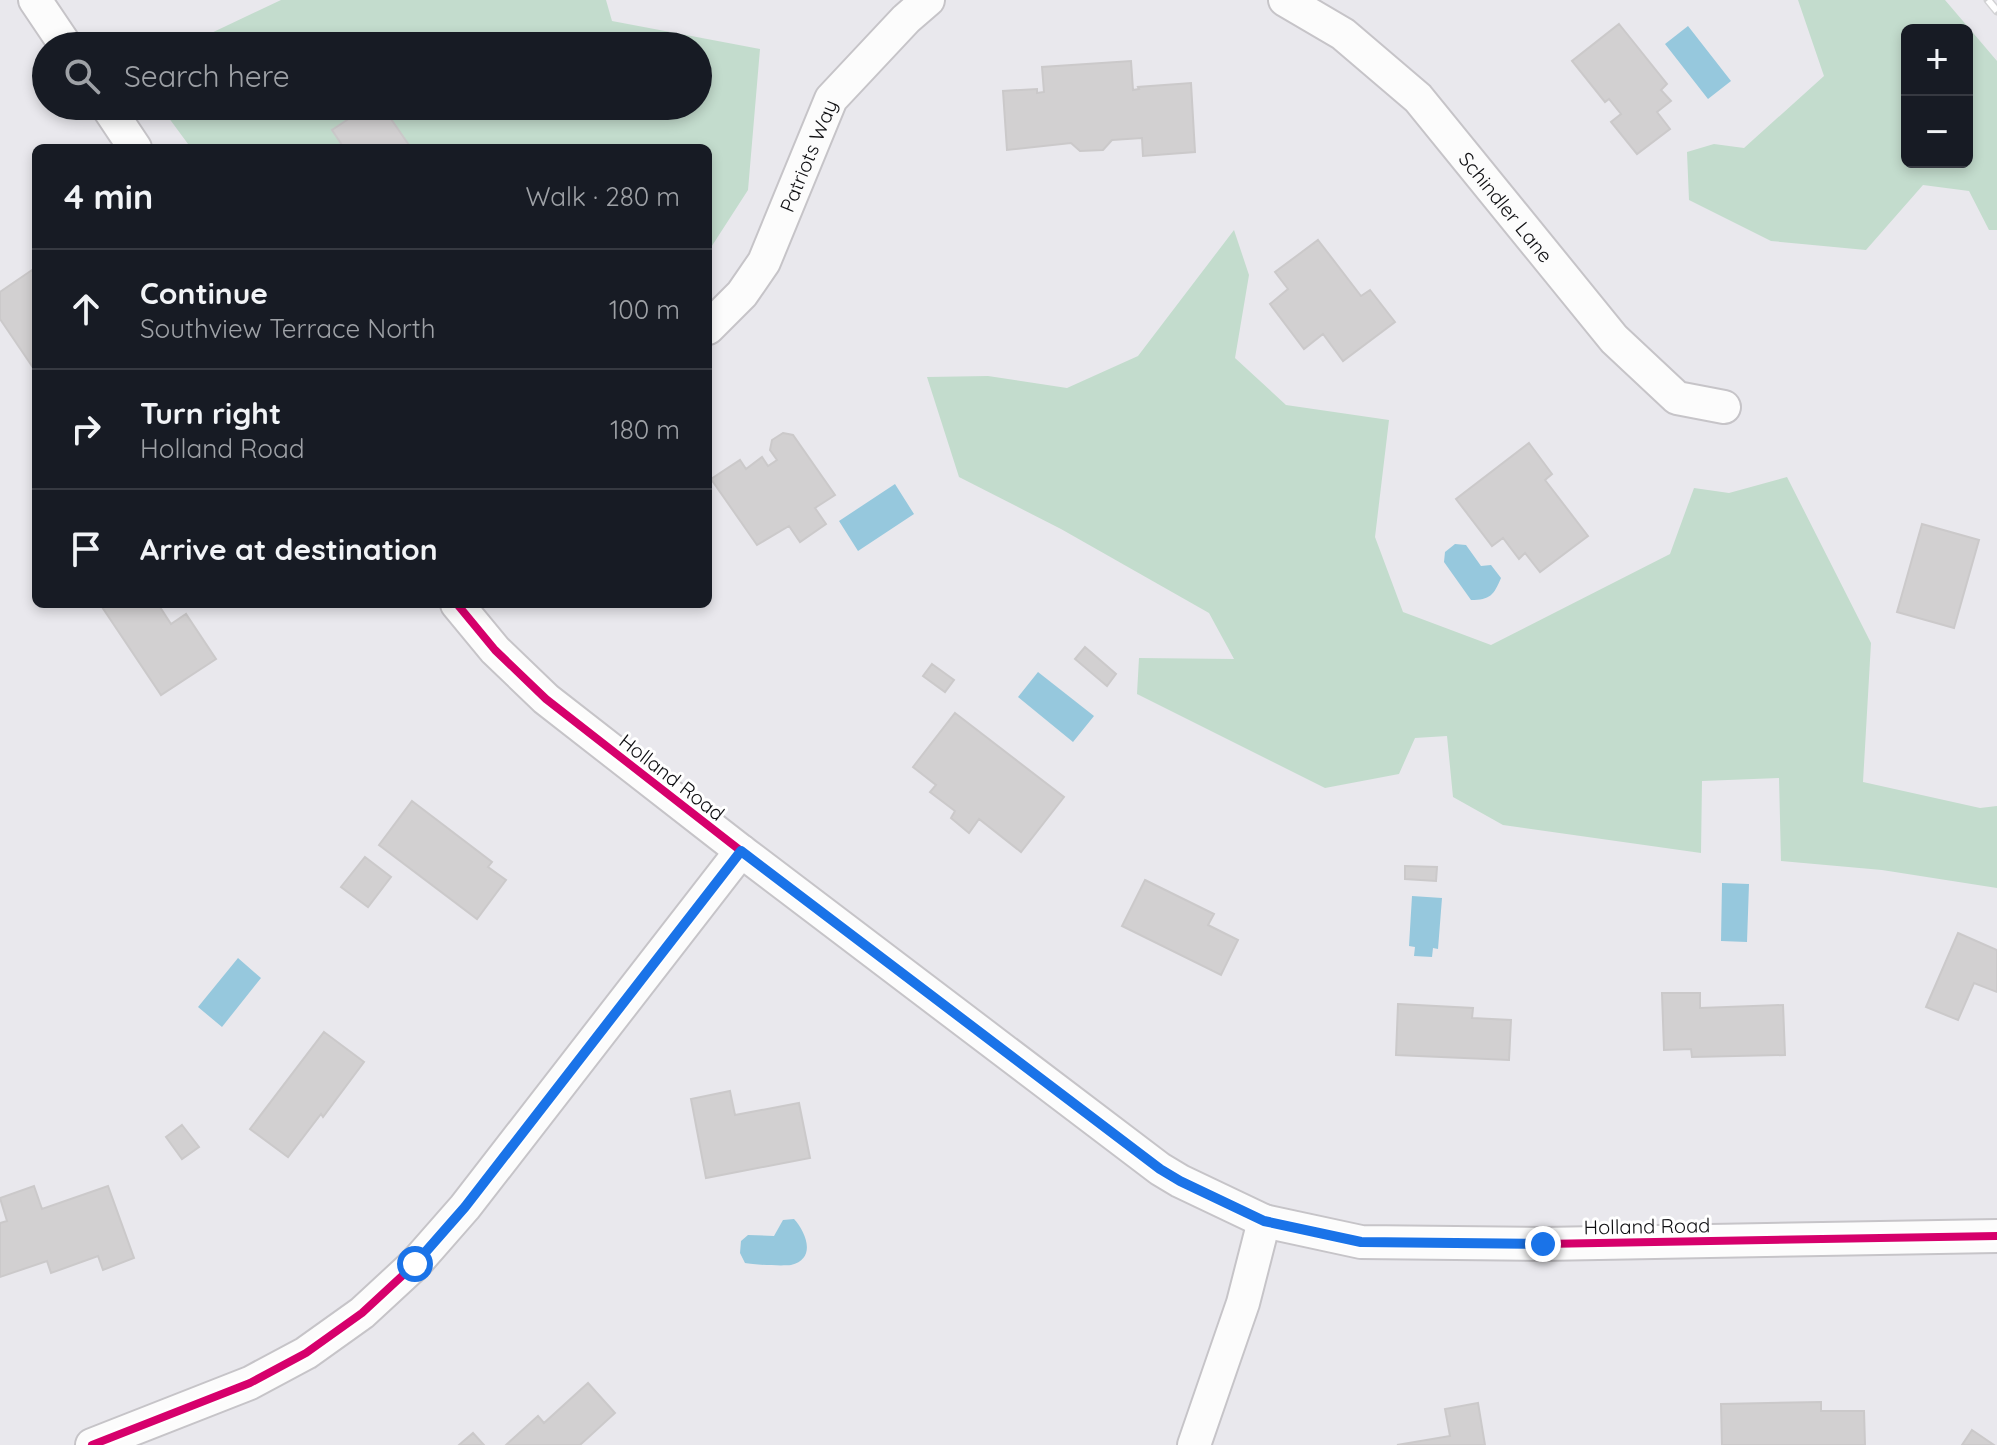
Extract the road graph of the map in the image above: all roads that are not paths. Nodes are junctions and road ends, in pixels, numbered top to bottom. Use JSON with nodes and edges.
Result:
{"nodes":[{"id":1,"x":35,"y":0,"type":"edge"},
{"id":2,"x":928,"y":0,"type":"edge"},
{"id":3,"x":1285,"y":0,"type":"edge"},
{"id":4,"x":57,"y":32,"type":"edge"},
{"id":5,"x":116,"y":120,"type":"edge"},
{"id":6,"x":132,"y":144,"type":"edge"},
{"id":7,"x":712,"y":324,"type":"edge"},
{"id":8,"x":1724,"y":407,"type":"dead end"},
{"id":9,"x":460,"y":608,"type":"edge"},
{"id":10,"x":741,"y":851,"type":"junction"},
{"id":11,"x":1264,"y":1221,"type":"junction"},
{"id":12,"x":1997,"y":1236,"type":"edge"},
{"id":13,"x":92,"y":1445,"type":"edge"},
{"id":14,"x":1194,"y":1445,"type":"edge"}],
"edges":[{"from":1,"to":4,"type":"street"},
{"from":2,"to":7,"type":"street","name":"Patriots Way"},
{"from":3,"to":8,"type":"street","name":"Schindler Lane"},
{"from":5,"to":6,"type":"street"},
{"from":9,"to":10,"type":"street","name":"Holland Road"},
{"from":10,"to":11,"type":"street","name":"Holland Road"},
{"from":10,"to":13,"type":"street"},
{"from":11,"to":12,"type":"street","name":"Holland Road"},
{"from":11,"to":14,"type":"street"}]}
